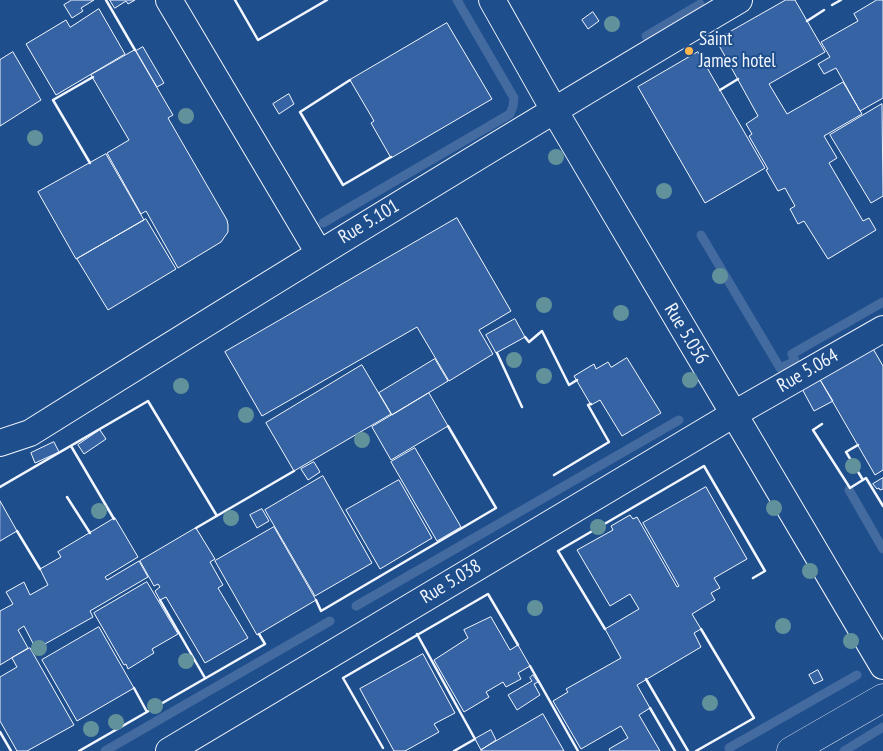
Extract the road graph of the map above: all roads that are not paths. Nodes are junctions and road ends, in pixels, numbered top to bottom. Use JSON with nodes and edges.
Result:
{"nodes":[{"id":1,"x":169,"y":0,"type":"edge"},
{"id":2,"x":492,"y":0,"type":"edge"},
{"id":3,"x":739,"y":0,"type":"edge"},
{"id":4,"x":554,"y":110,"type":"junction"},
{"id":5,"x":318,"y":253,"type":"junction"},
{"id":6,"x":883,"y":329,"type":"edge"},
{"id":7,"x":734,"y":414,"type":"junction"},
{"id":8,"x":0,"y":443,"type":"edge"},
{"id":9,"x":883,"y":666,"type":"edge"},
{"id":10,"x":883,"y":698,"type":"edge"},
{"id":11,"x":169,"y":751,"type":"edge"},
{"id":12,"x":791,"y":751,"type":"edge"}],
"edges":[{"from":1,"to":5,"type":"street"},
{"from":2,"to":4,"type":"street","name":"Rue 5.056"},
{"from":3,"to":4,"type":"street","name":"Rue 5.101"},
{"from":4,"to":5,"type":"street","name":"Rue 5.101"},
{"from":4,"to":7,"type":"street","name":"Rue 5.056"},
{"from":5,"to":8,"type":"street","name":"Rue 5.101"},
{"from":6,"to":7,"type":"street","name":"Rue 5.064"},
{"from":7,"to":9,"type":"street","name":"Rue 5.056"},
{"from":7,"to":11,"type":"street","name":"Rue 5.038"},
{"from":10,"to":12,"type":"street"}]}
